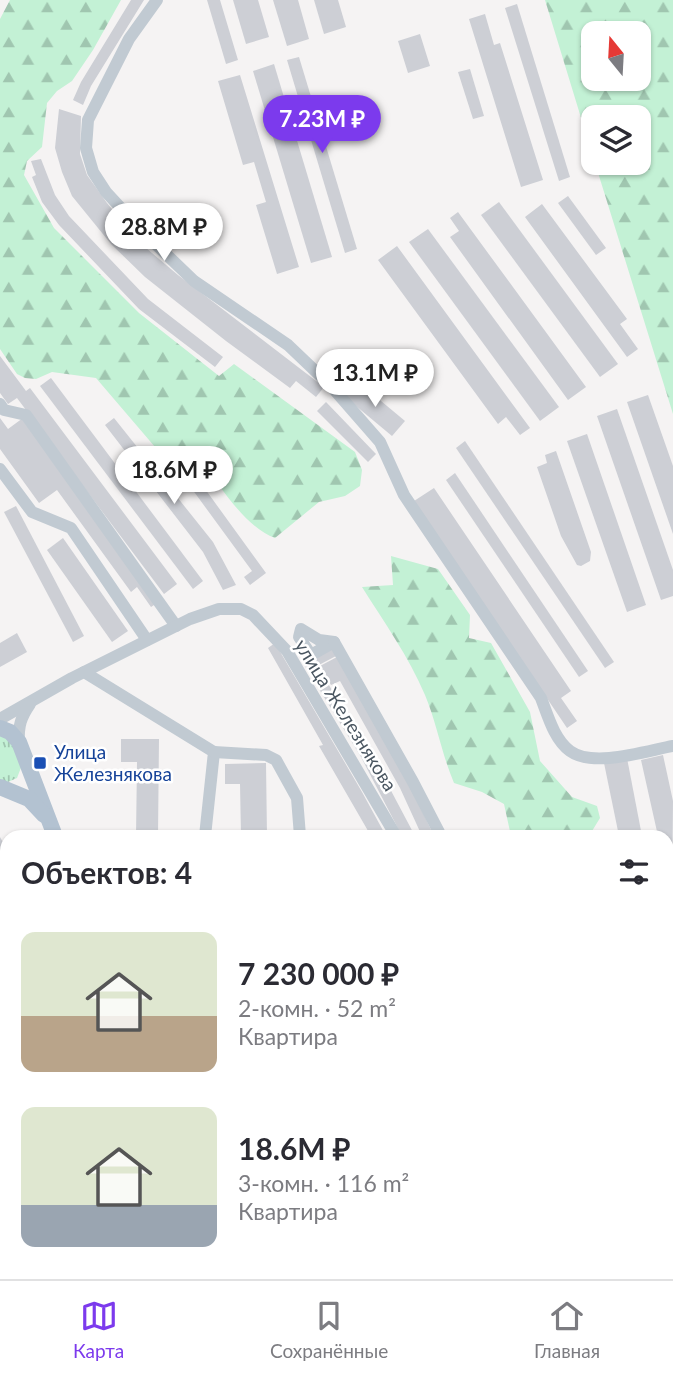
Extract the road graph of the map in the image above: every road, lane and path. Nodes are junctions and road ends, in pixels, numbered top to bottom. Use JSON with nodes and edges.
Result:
{"nodes":[{"id":1,"x":157,"y":0,"type":"edge"},
{"id":2,"x":0,"y":404,"type":"edge"},
{"id":3,"x":0,"y":469,"type":"edge"},
{"id":4,"x":176,"y":626,"type":"junction"},
{"id":5,"x":147,"y":640,"type":"junction"},
{"id":6,"x":334,"y":642,"type":"dead end"},
{"id":7,"x":84,"y":672,"type":"junction"},
{"id":8,"x":30,"y":704,"type":"junction"},
{"id":9,"x":0,"y":719,"type":"edge"},
{"id":10,"x":0,"y":728,"type":"edge"},
{"id":11,"x":19,"y":742,"type":"junction"},
{"id":12,"x":673,"y":746,"type":"edge"},
{"id":13,"x":214,"y":752,"type":"junction"},
{"id":14,"x":28,"y":763,"type":"junction"},
{"id":15,"x":4,"y":788,"type":"edge"},
{"id":16,"x":52,"y":830,"type":"edge"},
{"id":17,"x":53,"y":830,"type":"edge"},
{"id":18,"x":206,"y":830,"type":"edge"},
{"id":19,"x":300,"y":830,"type":"edge"},
{"id":20,"x":392,"y":830,"type":"edge"},
{"id":21,"x":438,"y":830,"type":"edge"}],
"edges":[{"from":1,"to":12,"type":"street"},
{"from":2,"to":4,"type":"street"},
{"from":3,"to":5,"type":"street"},
{"from":4,"to":5,"type":"street","name":"улица Железнякова"},
{"from":4,"to":20,"type":"street","name":"улица Железнякова"},
{"from":5,"to":7,"type":"street","name":"улица Железнякова"},
{"from":6,"to":21,"type":"street"},
{"from":7,"to":8,"type":"street","name":"улица Железнякова"},
{"from":7,"to":13,"type":"street"},
{"from":8,"to":9,"type":"street","name":"улица Железнякова"},
{"from":8,"to":11,"type":"street"},
{"from":10,"to":11,"type":"main road"},
{"from":11,"to":14,"type":"main road"},
{"from":13,"to":18,"type":"street"},
{"from":13,"to":19,"type":"street"},
{"from":14,"to":15,"type":"main road"},
{"from":14,"to":17,"type":"main road"},
{"from":15,"to":16,"type":"main road"}]}
